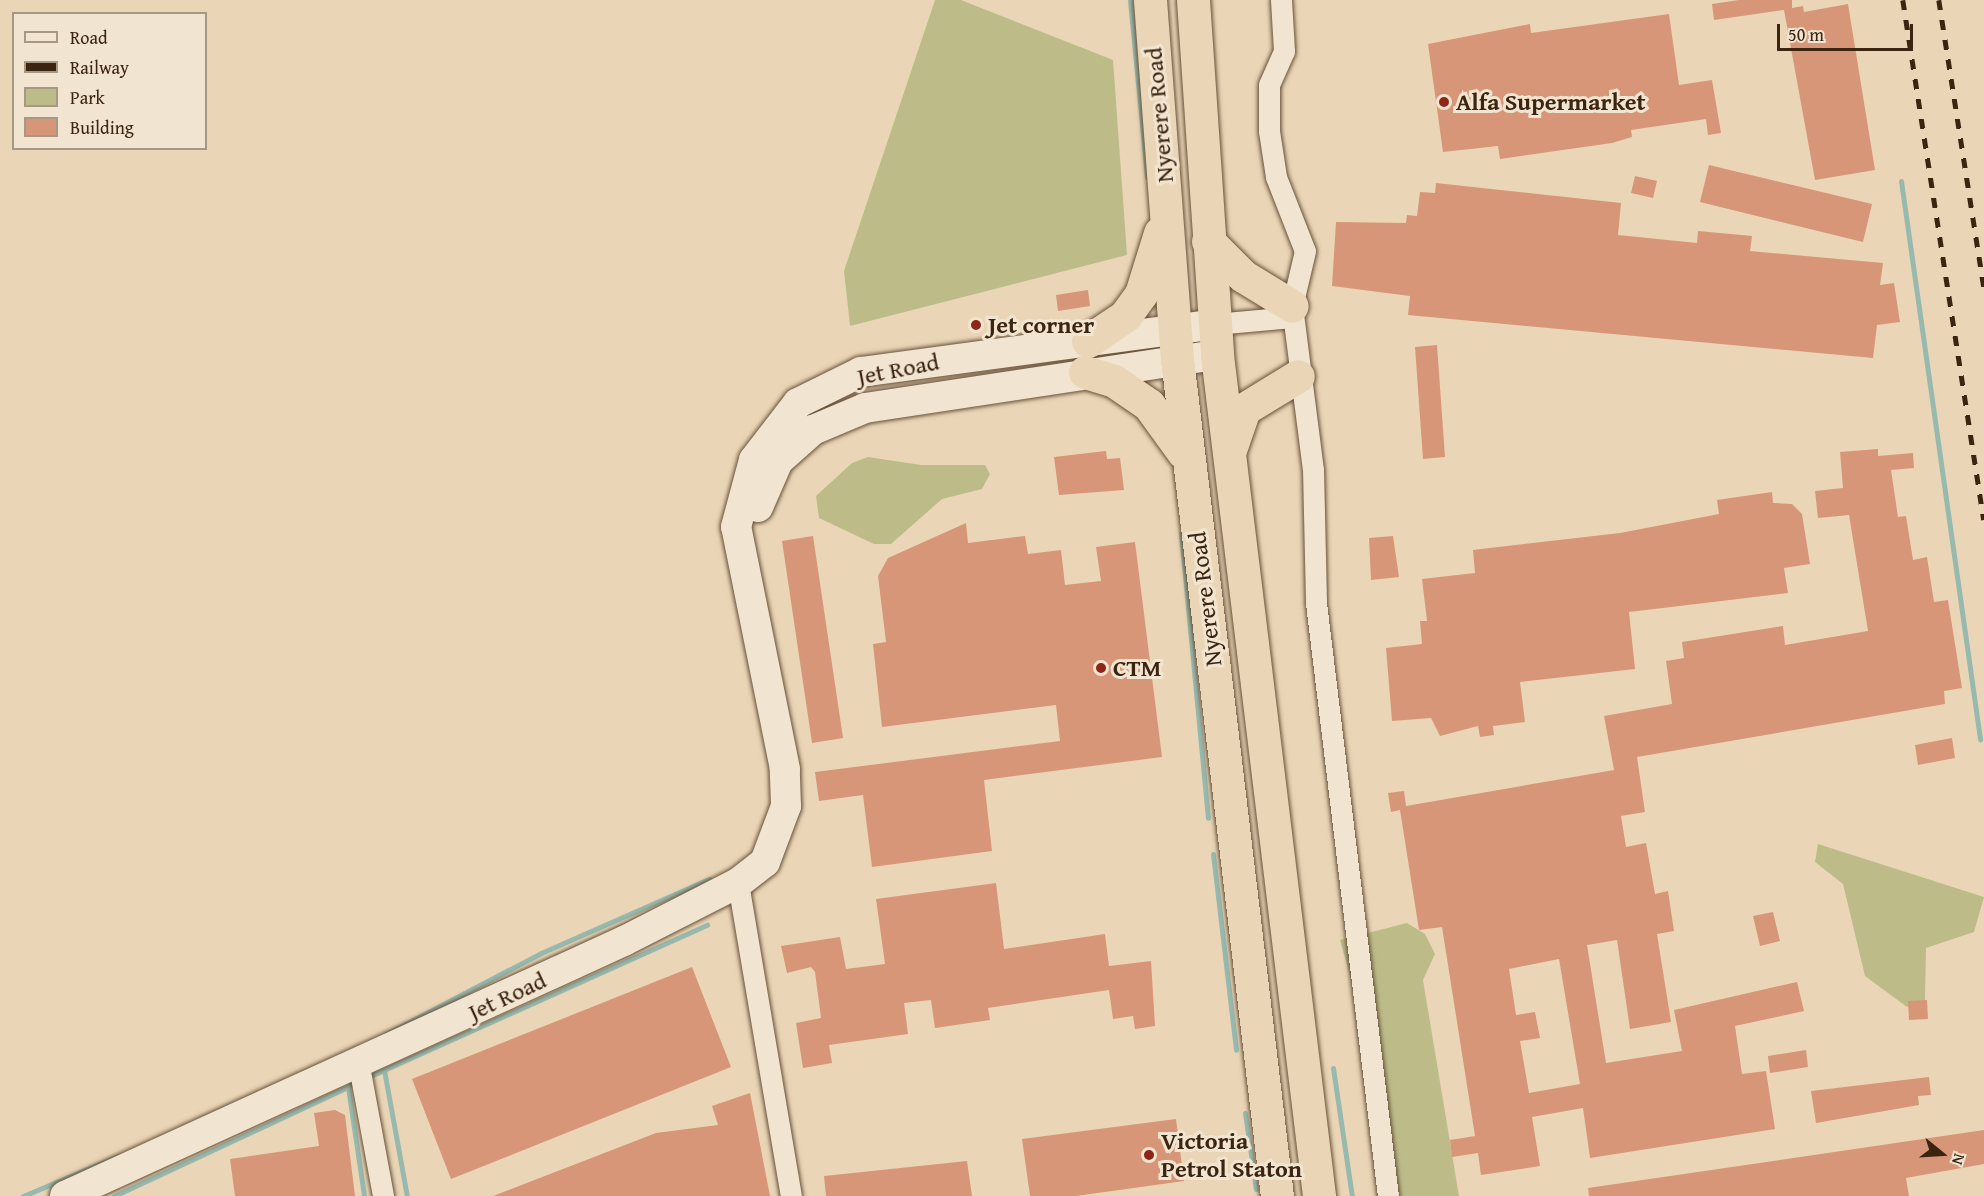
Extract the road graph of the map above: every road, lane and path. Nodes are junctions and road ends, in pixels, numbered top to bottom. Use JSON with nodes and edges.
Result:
{"nodes":[{"id":1,"x":1150,"y":0,"type":"edge"},
{"id":2,"x":1193,"y":0,"type":"edge"},
{"id":3,"x":1281,"y":0,"type":"edge"},
{"id":4,"x":1166,"y":202,"type":"junction"},
{"id":5,"x":1208,"y":241,"type":"junction"},
{"id":6,"x":1292,"y":312,"type":"junction"},
{"id":7,"x":1177,"y":344,"type":"junction"},
{"id":8,"x":1223,"y":344,"type":"junction"},
{"id":9,"x":1086,"y":357,"type":"junction"},
{"id":10,"x":1298,"y":376,"type":"junction"},
{"id":11,"x":1227,"y":456,"type":"junction"},
{"id":12,"x":1190,"y":474,"type":"junction"},
{"id":13,"x":738,"y":883,"type":"junction"},
{"id":14,"x":359,"y":1066,"type":"junction"},
{"id":15,"x":65,"y":1196,"type":"edge"},
{"id":16,"x":383,"y":1196,"type":"edge"},
{"id":17,"x":791,"y":1196,"type":"edge"},
{"id":18,"x":1277,"y":1196,"type":"edge"},
{"id":19,"x":1319,"y":1196,"type":"edge"},
{"id":20,"x":1388,"y":1196,"type":"edge"}],
"edges":[{"from":1,"to":4,"type":"highway","name":"Nyerere Road"},
{"from":2,"to":5,"type":"highway","name":"Nyerere Road"},
{"from":3,"to":6,"type":"street"},
{"from":4,"to":7,"type":"highway","name":"Nyerere Road"},
{"from":4,"to":9,"type":"highway"},
{"from":5,"to":6,"type":"highway"},
{"from":5,"to":8,"type":"highway","name":"Nyerere Road"},
{"from":6,"to":8,"type":"street","name":"Jet Road"},
{"from":6,"to":10,"type":"street"},
{"from":7,"to":8,"type":"main road","name":"Jet Road"},
{"from":7,"to":9,"type":"main road","name":"Jet Road"},
{"from":7,"to":12,"type":"highway","name":"Nyerere Road"},
{"from":8,"to":11,"type":"highway","name":"Nyerere Road"},
{"from":9,"to":12,"type":"highway"},
{"from":9,"to":13,"type":"main road","name":"Jet Road"},
{"from":10,"to":11,"type":"highway"},
{"from":10,"to":20,"type":"street"},
{"from":11,"to":19,"type":"highway","name":"Nyerere Road"},
{"from":12,"to":18,"type":"highway","name":"Nyerere Road"},
{"from":13,"to":14,"type":"main road","name":"Jet Road"},
{"from":13,"to":17,"type":"street"},
{"from":14,"to":15,"type":"main road","name":"Jet Road"},
{"from":14,"to":16,"type":"street"}]}
